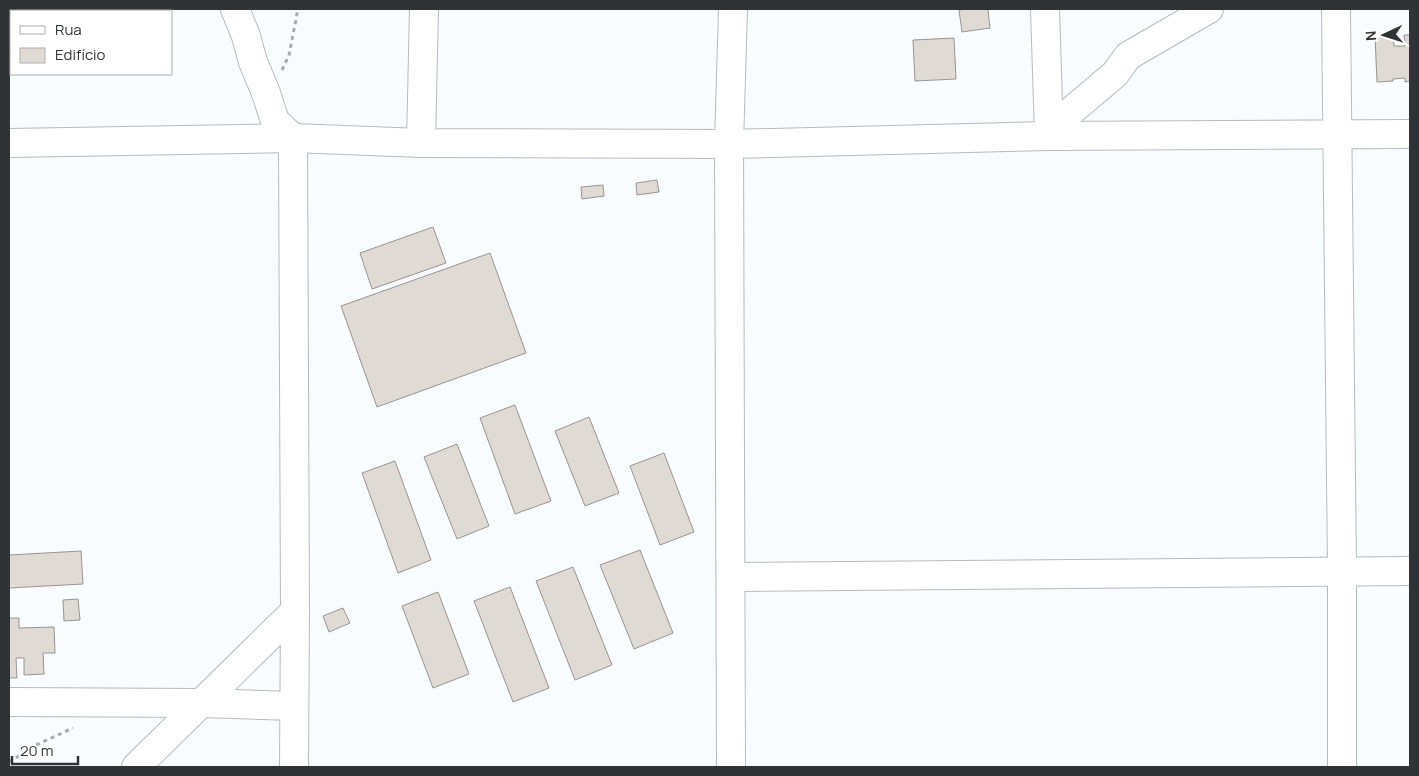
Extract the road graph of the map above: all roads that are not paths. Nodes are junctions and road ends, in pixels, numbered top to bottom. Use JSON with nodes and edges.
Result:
{"nodes":[{"id":1,"x":235,"y":9,"type":"edge"},
{"id":2,"x":424,"y":9,"type":"edge"},
{"id":3,"x":733,"y":9,"type":"edge"},
{"id":4,"x":1045,"y":9,"type":"edge"},
{"id":5,"x":1209,"y":9,"type":"edge"},
{"id":6,"x":1336,"y":9,"type":"edge"},
{"id":7,"x":1410,"y":134,"type":"edge"},
{"id":8,"x":1336,"y":135,"type":"junction"},
{"id":9,"x":1049,"y":136,"type":"junction"},
{"id":10,"x":293,"y":138,"type":"junction"},
{"id":11,"x":421,"y":142,"type":"junction"},
{"id":12,"x":9,"y":143,"type":"edge"},
{"id":13,"x":729,"y":144,"type":"junction"},
{"id":14,"x":1342,"y":570,"type":"junction"},
{"id":15,"x":1410,"y":571,"type":"edge"},
{"id":16,"x":731,"y":578,"type":"junction"},
{"id":17,"x":295,"y":610,"type":"junction"},
{"id":18,"x":9,"y":702,"type":"edge"},
{"id":19,"x":201,"y":703,"type":"junction"},
{"id":20,"x":294,"y":706,"type":"junction"},
{"id":21,"x":136,"y":767,"type":"edge"},
{"id":22,"x":294,"y":767,"type":"edge"},
{"id":23,"x":731,"y":767,"type":"edge"},
{"id":24,"x":1342,"y":767,"type":"edge"}],
"edges":[{"from":1,"to":10,"type":"street"},
{"from":2,"to":11,"type":"street"},
{"from":3,"to":13,"type":"street"},
{"from":4,"to":9,"type":"street"},
{"from":5,"to":9,"type":"street"},
{"from":6,"to":8,"type":"street"},
{"from":7,"to":8,"type":"street"},
{"from":8,"to":9,"type":"street"},
{"from":8,"to":14,"type":"street"},
{"from":9,"to":13,"type":"street"},
{"from":10,"to":11,"type":"street"},
{"from":10,"to":12,"type":"street"},
{"from":10,"to":17,"type":"street"},
{"from":11,"to":13,"type":"street"},
{"from":13,"to":16,"type":"street"},
{"from":14,"to":15,"type":"street"},
{"from":14,"to":16,"type":"street"},
{"from":14,"to":24,"type":"street"},
{"from":16,"to":23,"type":"street"},
{"from":17,"to":19,"type":"street"},
{"from":17,"to":20,"type":"street"},
{"from":18,"to":19,"type":"street"},
{"from":19,"to":20,"type":"street"},
{"from":19,"to":21,"type":"street"},
{"from":20,"to":22,"type":"street"}]}
